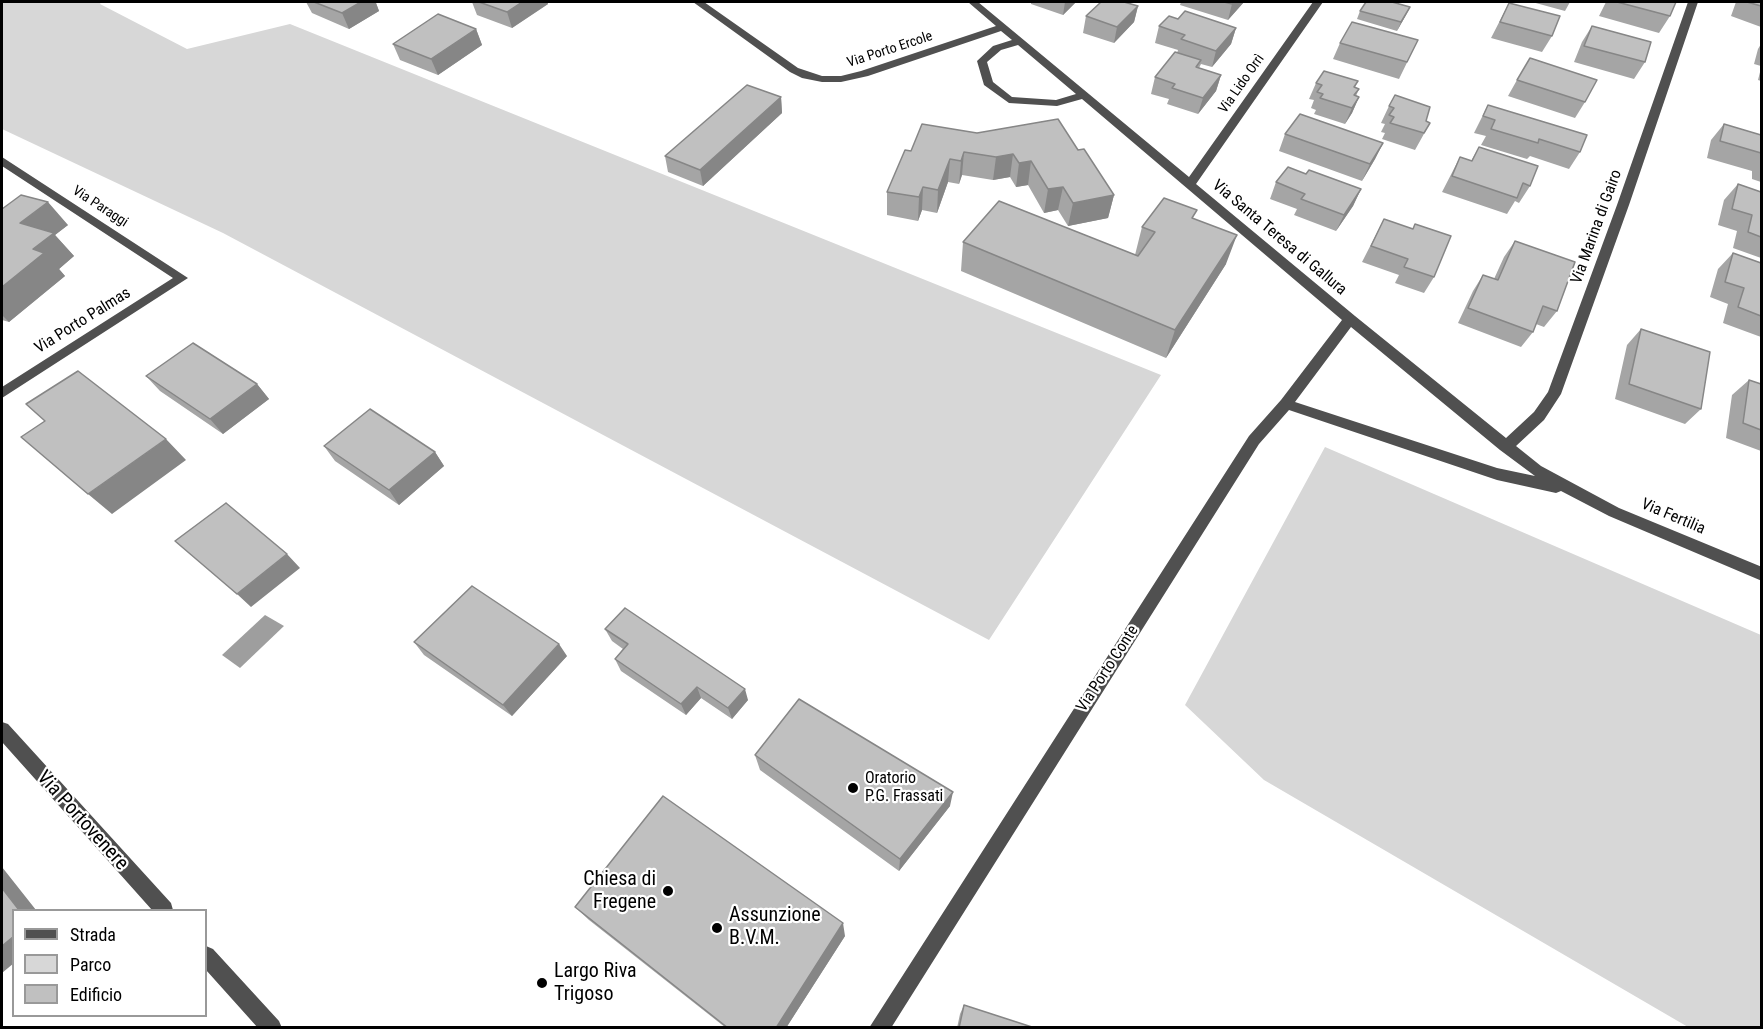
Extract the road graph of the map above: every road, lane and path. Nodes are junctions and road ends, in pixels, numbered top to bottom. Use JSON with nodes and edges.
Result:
{"nodes":[{"id":1,"x":698,"y":2,"type":"edge"},
{"id":2,"x":1318,"y":2,"type":"edge"},
{"id":3,"x":1693,"y":2,"type":"edge"},
{"id":4,"x":978,"y":3,"type":"edge"},
{"id":5,"x":1003,"y":27,"type":"junction"},
{"id":6,"x":1020,"y":41,"type":"junction"},
{"id":7,"x":1083,"y":95,"type":"junction"},
{"id":8,"x":2,"y":160,"type":"edge"},
{"id":9,"x":1190,"y":184,"type":"junction"},
{"id":10,"x":182,"y":278,"type":"joint"},
{"id":11,"x":1350,"y":319,"type":"junction"},
{"id":12,"x":2,"y":393,"type":"edge"},
{"id":13,"x":1286,"y":404,"type":"junction"},
{"id":14,"x":1505,"y":446,"type":"junction"},
{"id":15,"x":1572,"y":490,"type":"junction"},
{"id":16,"x":1761,"y":574,"type":"edge"},
{"id":17,"x":2,"y":730,"type":"edge"},
{"id":18,"x":163,"y":909,"type":"edge"},
{"id":19,"x":207,"y":957,"type":"edge"},
{"id":20,"x":272,"y":1028,"type":"edge"},
{"id":21,"x":879,"y":1028,"type":"edge"}],
"edges":[{"from":1,"to":5,"type":"street","name":"Via Porto Ercole"},
{"from":2,"to":9,"type":"street","name":"Via Lido Orrì"},
{"from":3,"to":14,"type":"street","name":"Via Marina di Gairo"},
{"from":4,"to":5,"type":"street","name":"Via Santa Teresa di Gallura"},
{"from":5,"to":6,"type":"street","name":"Via Santa Teresa di Gallura"},
{"from":6,"to":7,"type":"street","name":"Via Santa Teresa di Gallura"},
{"from":6,"to":7,"type":"street"},
{"from":7,"to":9,"type":"street","name":"Via Santa Teresa di Gallura"},
{"from":8,"to":10,"type":"street","name":"Via Paraggi"},
{"from":9,"to":11,"type":"street","name":"Via Santa Teresa di Gallura"},
{"from":10,"to":12,"type":"street","name":"Via Porto Palmas"},
{"from":11,"to":13,"type":"street","name":"Via Porto Conte"},
{"from":11,"to":14,"type":"street","name":"Via Santa Teresa di Gallura"},
{"from":13,"to":15,"type":"street"},
{"from":13,"to":21,"type":"street","name":"Via Porto Conte"},
{"from":14,"to":15,"type":"street","name":"Via Santa Teresa di Gallura"},
{"from":15,"to":16,"type":"street","name":"Via Fertilia"},
{"from":17,"to":18,"type":"street","name":"Via Portovenere"},
{"from":19,"to":20,"type":"street"}]}
